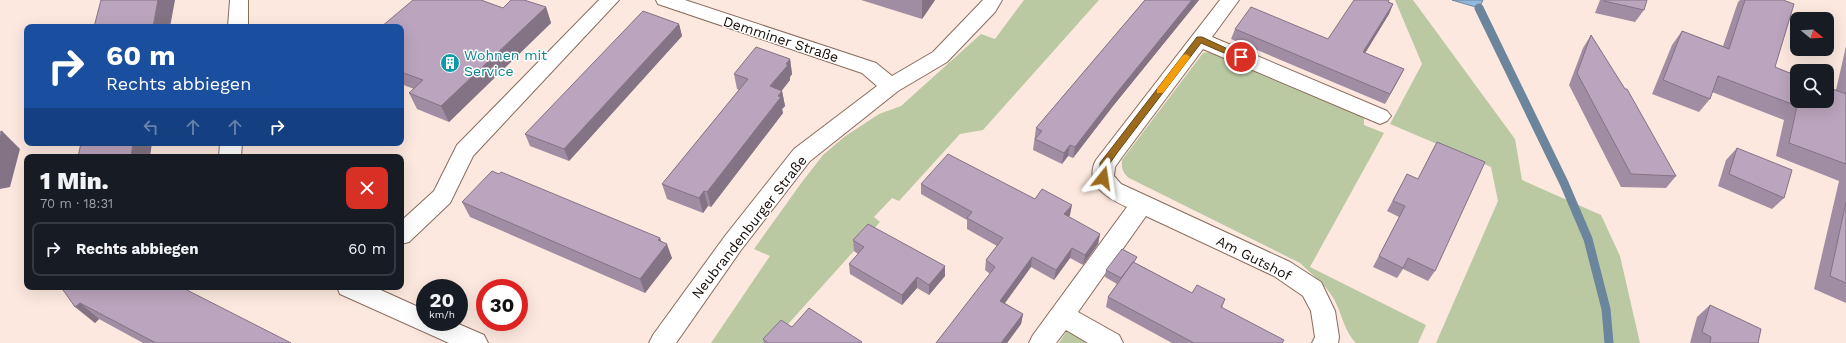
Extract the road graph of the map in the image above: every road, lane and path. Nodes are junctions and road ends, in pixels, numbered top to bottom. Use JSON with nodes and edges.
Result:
{"nodes":[{"id":1,"x":239,"y":0,"type":"edge"},
{"id":2,"x":610,"y":0,"type":"edge"},
{"id":3,"x":665,"y":0,"type":"edge"},
{"id":4,"x":993,"y":0,"type":"edge"},
{"id":5,"x":1230,"y":0,"type":"edge"},
{"id":6,"x":238,"y":24,"type":"edge"},
{"id":7,"x":1199,"y":39,"type":"junction"},
{"id":8,"x":891,"y":86,"type":"junction"},
{"id":9,"x":1380,"y":116,"type":"dead end"},
{"id":10,"x":1142,"y":204,"type":"junction"},
{"id":11,"x":404,"y":232,"type":"edge"},
{"id":12,"x":356,"y":290,"type":"edge"},
{"id":13,"x":1062,"y":316,"type":"junction"},
{"id":14,"x":416,"y":317,"type":"edge"},
{"id":15,"x":448,"y":331,"type":"edge"},
{"id":16,"x":475,"y":343,"type":"edge"},
{"id":17,"x":662,"y":343,"type":"edge"},
{"id":18,"x":1042,"y":343,"type":"edge"},
{"id":19,"x":1110,"y":343,"type":"edge"},
{"id":20,"x":1325,"y":343,"type":"edge"}],
"edges":[{"from":1,"to":6,"type":"street"},
{"from":2,"to":11,"type":"street"},
{"from":3,"to":8,"type":"street","name":"Demminer Straße"},
{"from":4,"to":8,"type":"street","name":"Neubrandenburger Straße"},
{"from":5,"to":7,"type":"street","name":"Am Gutshof"},
{"from":7,"to":9,"type":"street"},
{"from":7,"to":10,"type":"street","name":"Am Gutshof"},
{"from":8,"to":17,"type":"street","name":"Neubrandenburger Straße"},
{"from":10,"to":13,"type":"street"},
{"from":10,"to":20,"type":"street","name":"Am Gutshof"},
{"from":12,"to":14,"type":"street"},
{"from":13,"to":18,"type":"street"},
{"from":13,"to":19,"type":"street"},
{"from":15,"to":16,"type":"street"}]}
